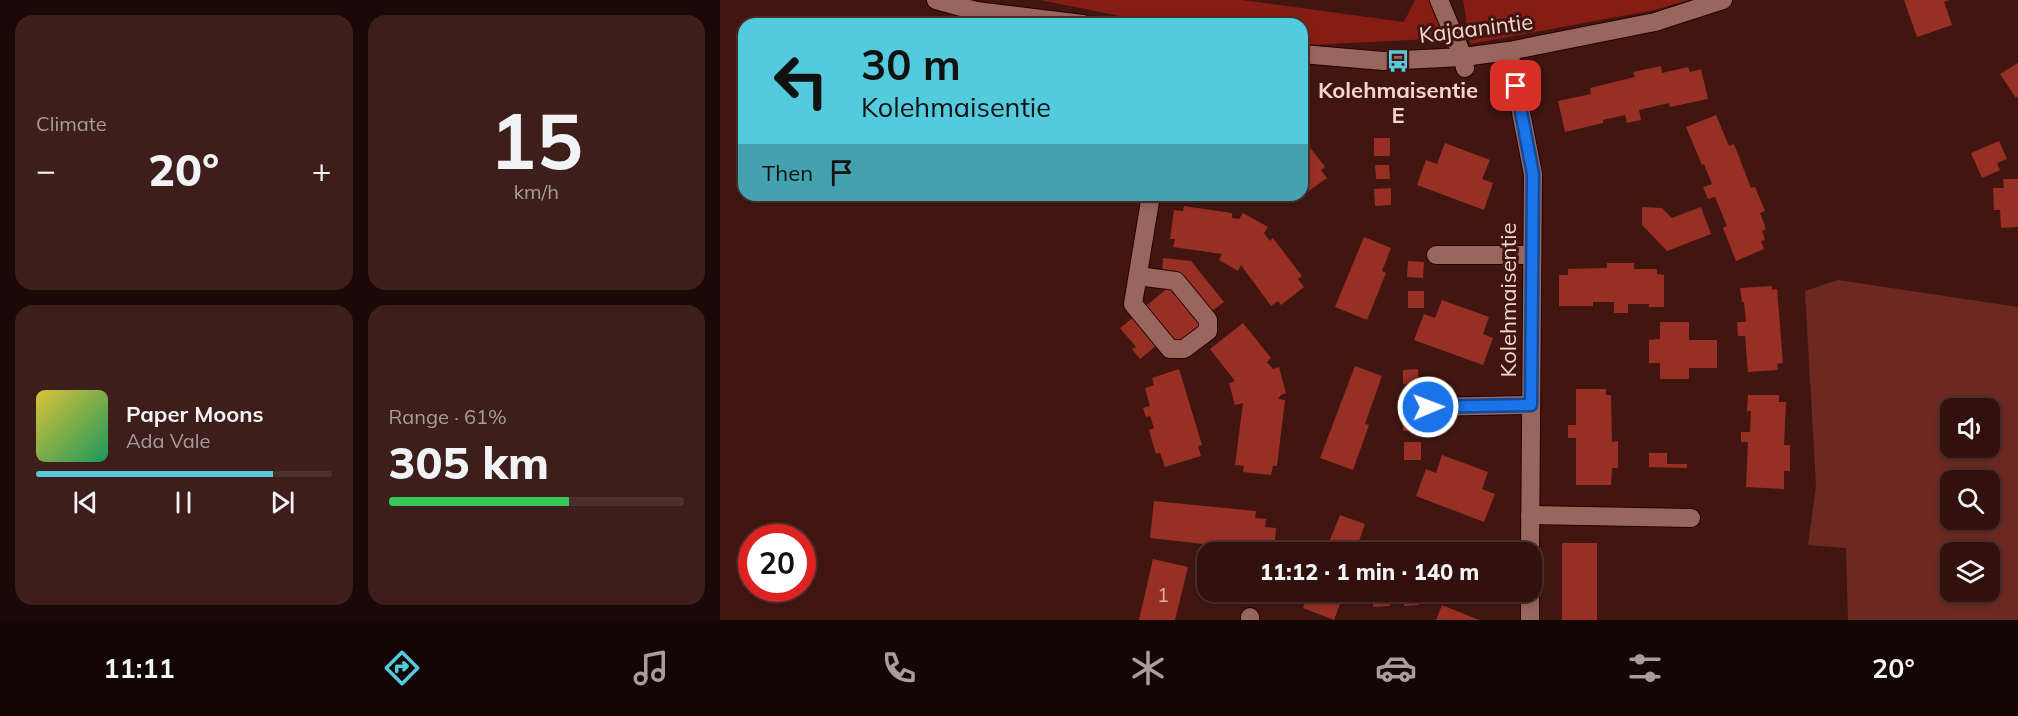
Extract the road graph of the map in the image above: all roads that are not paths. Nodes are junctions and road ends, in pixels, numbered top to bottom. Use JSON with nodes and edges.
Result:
{"nodes":[{"id":1,"x":936,"y":0,"type":"edge"},
{"id":2,"x":1439,"y":0,"type":"edge"},
{"id":3,"x":1723,"y":0,"type":"edge"},
{"id":4,"x":1034,"y":18,"type":"edge"},
{"id":5,"x":1509,"y":51,"type":"junction"},
{"id":6,"x":1308,"y":55,"type":"edge"},
{"id":7,"x":1464,"y":63,"type":"junction"},
{"id":8,"x":1150,"y":201,"type":"edge"},
{"id":9,"x":1436,"y":255,"type":"dead end"},
{"id":10,"x":1532,"y":255,"type":"junction"},
{"id":11,"x":1138,"y":276,"type":"junction"},
{"id":12,"x":1531,"y":405,"type":"junction"},
{"id":13,"x":1428,"y":407,"type":"dead end"},
{"id":14,"x":1530,"y":515,"type":"junction"},
{"id":15,"x":1691,"y":518,"type":"dead end"},
{"id":16,"x":1530,"y":542,"type":"edge"},
{"id":17,"x":1530,"y":602,"type":"edge"},
{"id":18,"x":1530,"y":620,"type":"edge"}],
"edges":[{"from":1,"to":4,"type":"street"},
{"from":2,"to":7,"type":"street"},
{"from":3,"to":5,"type":"street","name":"Kajaanintie"},
{"from":5,"to":7,"type":"street","name":"Kajaanintie"},
{"from":5,"to":10,"type":"street","name":"Kolehmaisentie"},
{"from":6,"to":7,"type":"street","name":"Kajaanintie"},
{"from":8,"to":11,"type":"street"},
{"from":9,"to":10,"type":"street"},
{"from":10,"to":12,"type":"street","name":"Kolehmaisentie"},
{"from":11,"to":11,"type":"street"},
{"from":12,"to":13,"type":"street"},
{"from":12,"to":14,"type":"street","name":"Kolehmaisentie"},
{"from":14,"to":15,"type":"street"},
{"from":14,"to":16,"type":"street","name":"Kolehmaisentie"},
{"from":17,"to":18,"type":"street"}]}
